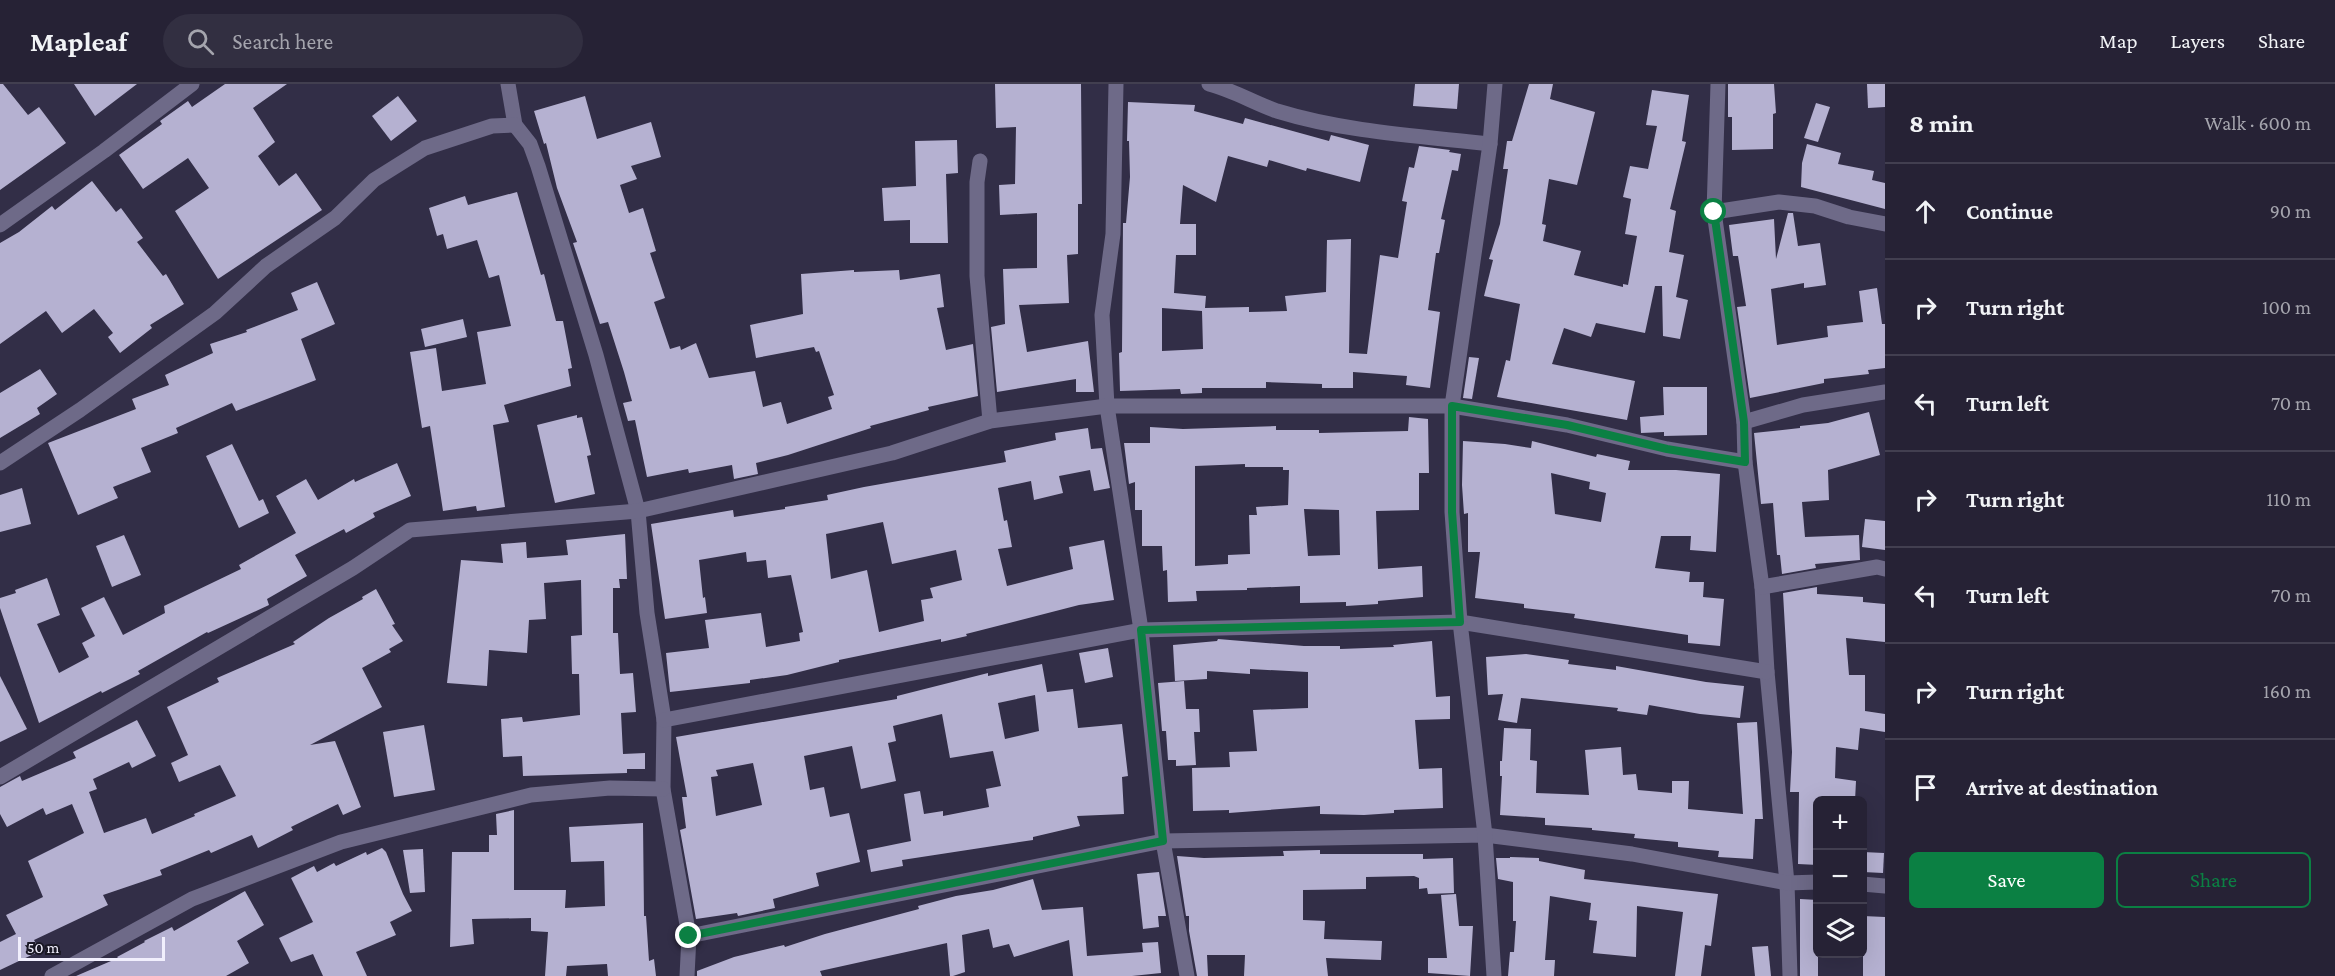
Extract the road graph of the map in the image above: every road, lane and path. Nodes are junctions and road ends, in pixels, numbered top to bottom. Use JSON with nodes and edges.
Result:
{"nodes":[{"id":1,"x":192,"y":84,"type":"edge"},
{"id":2,"x":507,"y":84,"type":"edge"},
{"id":3,"x":1116,"y":84,"type":"edge"},
{"id":4,"x":1209,"y":84,"type":"edge"},
{"id":5,"x":1495,"y":84,"type":"edge"},
{"id":6,"x":1718,"y":84,"type":"edge"},
{"id":7,"x":515,"y":125,"type":"junction"},
{"id":8,"x":1490,"y":144,"type":"junction"},
{"id":9,"x":980,"y":161,"type":"dead end"},
{"id":10,"x":1714,"y":212,"type":"junction"},
{"id":11,"x":1885,"y":224,"type":"edge"},
{"id":12,"x":0,"y":225,"type":"edge"},
{"id":13,"x":1885,"y":392,"type":"edge"},
{"id":14,"x":1107,"y":406,"type":"junction"},
{"id":15,"x":1452,"y":406,"type":"junction"},
{"id":16,"x":990,"y":421,"type":"junction"},
{"id":17,"x":1744,"y":422,"type":"junction"},
{"id":18,"x":1745,"y":462,"type":"junction"},
{"id":19,"x":0,"y":464,"type":"edge"},
{"id":20,"x":638,"y":511,"type":"junction"},
{"id":21,"x":1885,"y":568,"type":"edge"},
{"id":22,"x":1762,"y":587,"type":"junction"},
{"id":23,"x":1460,"y":622,"type":"junction"},
{"id":24,"x":1141,"y":630,"type":"junction"},
{"id":25,"x":1767,"y":672,"type":"junction"},
{"id":26,"x":664,"y":720,"type":"junction"},
{"id":27,"x":0,"y":777,"type":"edge"},
{"id":28,"x":663,"y":789,"type":"junction"},
{"id":29,"x":1485,"y":836,"type":"junction"},
{"id":30,"x":1163,"y":841,"type":"junction"},
{"id":31,"x":1813,"y":882,"type":"edge"},
{"id":32,"x":1786,"y":883,"type":"junction"},
{"id":33,"x":1867,"y":884,"type":"edge"},
{"id":34,"x":1885,"y":886,"type":"edge"},
{"id":35,"x":689,"y":936,"type":"junction"},
{"id":36,"x":52,"y":976,"type":"edge"},
{"id":37,"x":687,"y":976,"type":"edge"},
{"id":38,"x":1187,"y":976,"type":"edge"},
{"id":39,"x":1494,"y":976,"type":"edge"},
{"id":40,"x":1790,"y":976,"type":"edge"}],
"edges":[{"from":1,"to":12,"type":"street"},
{"from":2,"to":7,"type":"street"},
{"from":3,"to":14,"type":"street"},
{"from":4,"to":8,"type":"street"},
{"from":5,"to":8,"type":"street"},
{"from":6,"to":10,"type":"street"},
{"from":7,"to":19,"type":"street"},
{"from":7,"to":20,"type":"street"},
{"from":8,"to":15,"type":"street"},
{"from":9,"to":16,"type":"street"},
{"from":10,"to":11,"type":"street"},
{"from":10,"to":17,"type":"street"},
{"from":13,"to":17,"type":"street"},
{"from":14,"to":15,"type":"street"},
{"from":14,"to":16,"type":"street"},
{"from":14,"to":24,"type":"street"},
{"from":15,"to":18,"type":"street"},
{"from":15,"to":23,"type":"street"},
{"from":16,"to":20,"type":"street"},
{"from":17,"to":18,"type":"street"},
{"from":18,"to":22,"type":"street"},
{"from":20,"to":26,"type":"street"},
{"from":20,"to":27,"type":"street"},
{"from":21,"to":22,"type":"street"},
{"from":22,"to":25,"type":"street"},
{"from":23,"to":24,"type":"street"},
{"from":23,"to":25,"type":"street"},
{"from":23,"to":29,"type":"street"},
{"from":24,"to":26,"type":"street"},
{"from":24,"to":30,"type":"street"},
{"from":25,"to":32,"type":"street"},
{"from":26,"to":28,"type":"street"},
{"from":28,"to":35,"type":"street"},
{"from":28,"to":36,"type":"street"},
{"from":29,"to":30,"type":"street"},
{"from":29,"to":32,"type":"street"},
{"from":29,"to":39,"type":"street"},
{"from":30,"to":35,"type":"street"},
{"from":30,"to":38,"type":"street"},
{"from":31,"to":32,"type":"street"},
{"from":32,"to":40,"type":"street"},
{"from":33,"to":34,"type":"street"},
{"from":35,"to":37,"type":"street"}]}
